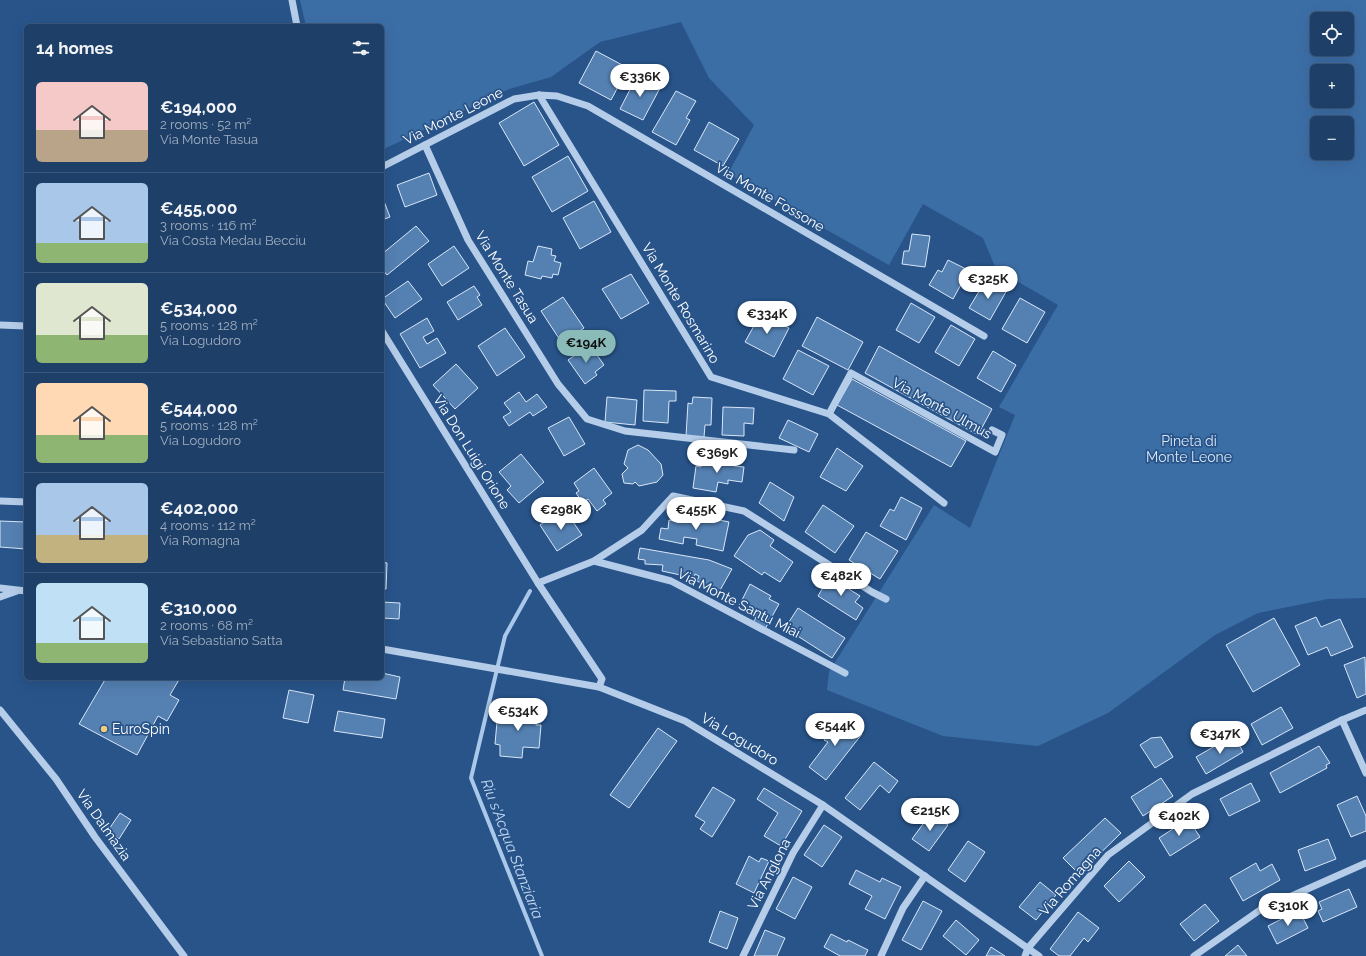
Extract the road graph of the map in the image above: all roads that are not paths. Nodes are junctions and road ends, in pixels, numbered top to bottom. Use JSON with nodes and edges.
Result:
{"nodes":[{"id":1,"x":292,"y":0,"type":"edge"},
{"id":2,"x":297,"y":24,"type":"edge"},
{"id":3,"x":539,"y":95,"type":"junction"},
{"id":4,"x":425,"y":145,"type":"junction"},
{"id":5,"x":384,"y":166,"type":"edge"},
{"id":6,"x":0,"y":325,"type":"edge"},
{"id":7,"x":24,"y":326,"type":"edge"},
{"id":8,"x":984,"y":336,"type":"dead end"},
{"id":9,"x":386,"y":344,"type":"edge"},
{"id":10,"x":829,"y":414,"type":"junction"},
{"id":11,"x":992,"y":430,"type":"dead end"},
{"id":12,"x":794,"y":450,"type":"dead end"},
{"id":13,"x":0,"y":500,"type":"edge"},
{"id":14,"x":24,"y":502,"type":"edge"},
{"id":15,"x":944,"y":503,"type":"dead end"},
{"id":16,"x":594,"y":560,"type":"junction"},
{"id":17,"x":538,"y":583,"type":"junction"},
{"id":18,"x":0,"y":588,"type":"edge"},
{"id":19,"x":22,"y":591,"type":"edge"},
{"id":20,"x":0,"y":597,"type":"edge"},
{"id":21,"x":886,"y":598,"type":"dead end"},
{"id":22,"x":384,"y":649,"type":"edge"},
{"id":23,"x":845,"y":673,"type":"dead end"},
{"id":24,"x":599,"y":688,"type":"junction"},
{"id":25,"x":0,"y":710,"type":"edge"},
{"id":26,"x":1366,"y":710,"type":"edge"},
{"id":27,"x":1342,"y":720,"type":"junction"},
{"id":28,"x":1366,"y":773,"type":"edge"},
{"id":29,"x":823,"y":805,"type":"junction"},
{"id":30,"x":1366,"y":862,"type":"edge"},
{"id":31,"x":925,"y":876,"type":"junction"},
{"id":32,"x":1028,"y":948,"type":"junction"},
{"id":33,"x":184,"y":956,"type":"edge"},
{"id":34,"x":742,"y":956,"type":"edge"},
{"id":35,"x":881,"y":956,"type":"edge"},
{"id":36,"x":1025,"y":956,"type":"edge"},
{"id":37,"x":1039,"y":956,"type":"edge"},
{"id":38,"x":1194,"y":956,"type":"edge"}],
"edges":[{"from":1,"to":2,"type":"street"},
{"from":3,"to":4,"type":"street","name":"Via Monte Leone"},
{"from":3,"to":8,"type":"street","name":"Via Monte Fossone"},
{"from":3,"to":10,"type":"street","name":"Via Monte Rosmarino"},
{"from":4,"to":5,"type":"street","name":"Via Monte Leone"},
{"from":4,"to":12,"type":"street","name":"Via Monte Tasua"},
{"from":6,"to":7,"type":"street"},
{"from":9,"to":17,"type":"street","name":"Via Don Luigi Orione"},
{"from":10,"to":11,"type":"street","name":"Via Monte Ulmus"},
{"from":10,"to":15,"type":"street","name":"Via Monte Rosmarino"},
{"from":13,"to":14,"type":"street"},
{"from":16,"to":17,"type":"street"},
{"from":16,"to":21,"type":"street"},
{"from":16,"to":23,"type":"street","name":"Via Monte Santu Miai"},
{"from":17,"to":24,"type":"street","name":"Via Don Luigi Orione"},
{"from":18,"to":19,"type":"street"},
{"from":19,"to":20,"type":"street"},
{"from":22,"to":24,"type":"street","name":"Via Logudoro"},
{"from":24,"to":29,"type":"street","name":"Via Logudoro"},
{"from":25,"to":33,"type":"street","name":"Via Dalmazia"},
{"from":26,"to":27,"type":"street","name":"Via Romagna"},
{"from":27,"to":28,"type":"street"},
{"from":27,"to":32,"type":"street","name":"Via Romagna"},
{"from":29,"to":31,"type":"street","name":"Via Logudoro"},
{"from":29,"to":34,"type":"street","name":"Via Anglona"},
{"from":30,"to":38,"type":"street"},
{"from":31,"to":32,"type":"street","name":"Via Logudoro"},
{"from":31,"to":35,"type":"street"},
{"from":32,"to":36,"type":"street"},
{"from":32,"to":37,"type":"street","name":"Via Logudoro"}]}
